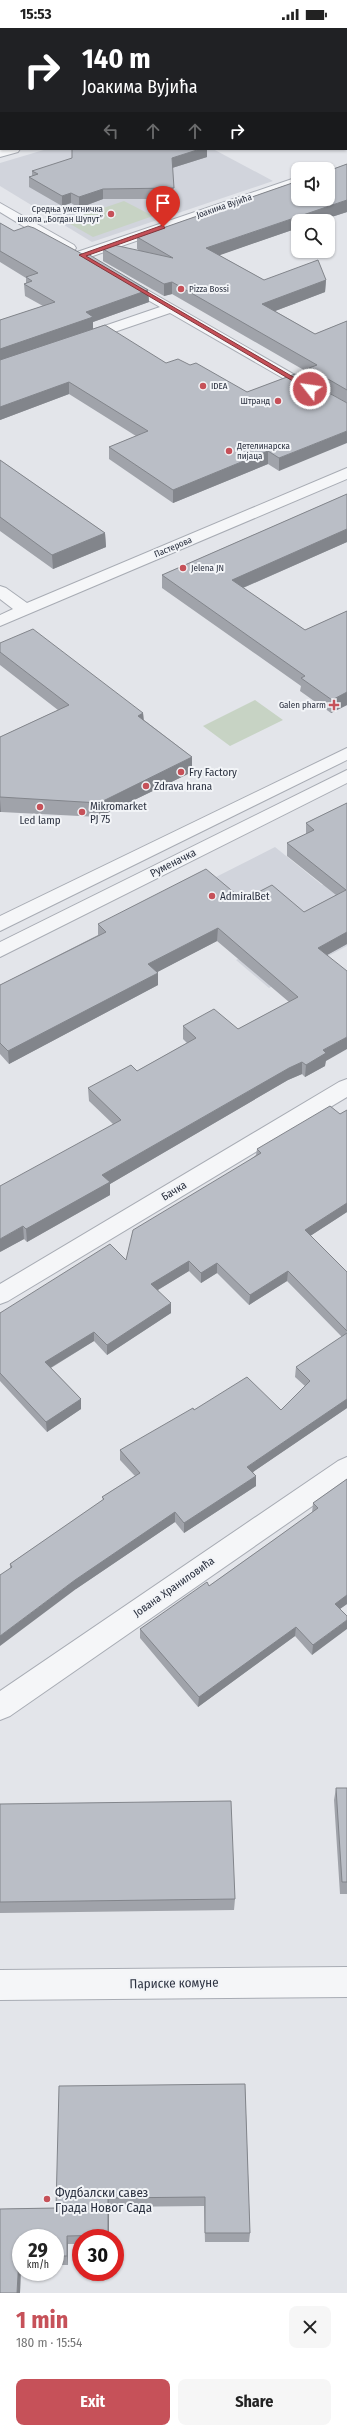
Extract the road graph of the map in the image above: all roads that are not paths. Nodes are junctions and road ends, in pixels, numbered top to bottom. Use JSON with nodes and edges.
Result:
{"nodes":[{"id":1,"x":11,"y":150,"type":"edge"},
{"id":2,"x":0,"y":154,"type":"edge"},
{"id":3,"x":291,"y":183,"type":"edge"},
{"id":4,"x":0,"y":207,"type":"edge"},
{"id":5,"x":82,"y":255,"type":"junction"},
{"id":6,"x":95,"y":264,"type":"edge"},
{"id":7,"x":109,"y":272,"type":"edge"},
{"id":8,"x":171,"y":308,"type":"junction"},
{"id":9,"x":73,"y":342,"type":"edge"},
{"id":10,"x":343,"y":405,"type":"edge"},
{"id":11,"x":347,"y":473,"type":"edge"},
{"id":12,"x":0,"y":591,"type":"edge"},
{"id":13,"x":25,"y":610,"type":"junction"},
{"id":14,"x":0,"y":621,"type":"edge"},
{"id":15,"x":347,"y":753,"type":"edge"},
{"id":16,"x":347,"y":776,"type":"edge"},
{"id":17,"x":0,"y":924,"type":"edge"},
{"id":18,"x":0,"y":950,"type":"edge"},
{"id":19,"x":347,"y":1087,"type":"edge"},
{"id":20,"x":0,"y":1295,"type":"edge"},
{"id":21,"x":347,"y":1468,"type":"edge"},
{"id":22,"x":0,"y":1707,"type":"edge"},
{"id":23,"x":347,"y":1982,"type":"edge"},
{"id":24,"x":0,"y":1985,"type":"edge"}],
"edges":[{"from":1,"to":2,"type":"street"},
{"from":3,"to":5,"type":"street","name":"Јоакима Вујића"},
{"from":4,"to":5,"type":"street"},
{"from":5,"to":6,"type":"street"},
{"from":7,"to":8,"type":"street"},
{"from":8,"to":9,"type":"street"},
{"from":8,"to":10,"type":"street"},
{"from":11,"to":13,"type":"street","name":"Пастерова"},
{"from":12,"to":13,"type":"street"},
{"from":13,"to":14,"type":"street","name":"Пастерова"},
{"from":15,"to":17,"type":"street","name":"Руменачка"},
{"from":16,"to":18,"type":"street","name":"Руменачка"},
{"from":19,"to":20,"type":"street","name":"Бачка"},
{"from":21,"to":22,"type":"street","name":"Јована Храниловића"},
{"from":23,"to":24,"type":"street","name":"Париске комуне"}]}
